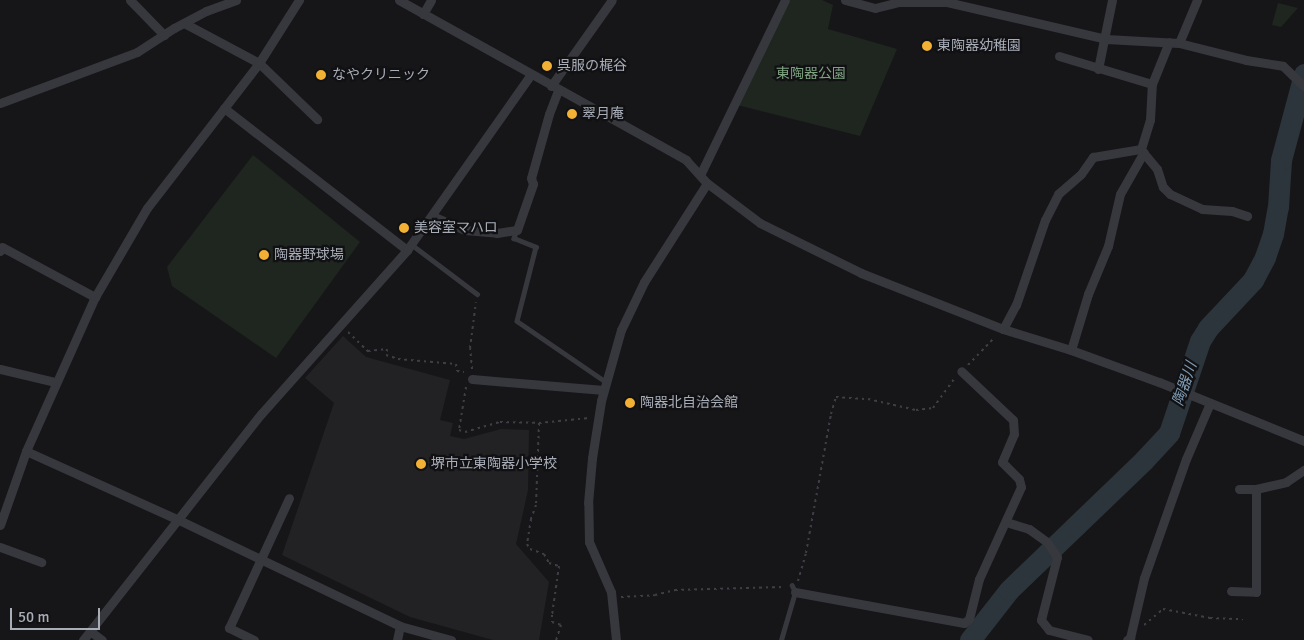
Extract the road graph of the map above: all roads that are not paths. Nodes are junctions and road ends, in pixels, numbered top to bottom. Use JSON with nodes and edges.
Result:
{"nodes":[{"id":1,"x":130,"y":0,"type":"edge"},
{"id":2,"x":236,"y":0,"type":"edge"},
{"id":3,"x":298,"y":0,"type":"edge"},
{"id":4,"x":399,"y":0,"type":"edge"},
{"id":5,"x":431,"y":0,"type":"edge"},
{"id":6,"x":612,"y":0,"type":"edge"},
{"id":7,"x":784,"y":0,"type":"edge"},
{"id":8,"x":845,"y":0,"type":"edge"},
{"id":9,"x":1112,"y":0,"type":"edge"},
{"id":10,"x":1197,"y":0,"type":"edge"},
{"id":11,"x":862,"y":2,"type":"edge"},
{"id":12,"x":423,"y":14,"type":"junction"},
{"id":13,"x":184,"y":23,"type":"junction"},
{"id":14,"x":164,"y":35,"type":"junction"},
{"id":15,"x":1106,"y":39,"type":"junction"},
{"id":16,"x":1169,"y":42,"type":"junction"},
{"id":17,"x":1179,"y":43,"type":"junction"},
{"id":18,"x":1059,"y":56,"type":"dead end"},
{"id":19,"x":259,"y":63,"type":"junction"},
{"id":20,"x":1098,"y":69,"type":"junction"},
{"id":21,"x":532,"y":74,"type":"junction"},
{"id":22,"x":1300,"y":83,"type":"edge"},
{"id":23,"x":1152,"y":84,"type":"junction"},
{"id":24,"x":555,"y":88,"type":"junction"},
{"id":25,"x":0,"y":102,"type":"edge"},
{"id":26,"x":224,"y":108,"type":"junction"},
{"id":27,"x":317,"y":119,"type":"dead end"},
{"id":28,"x":1143,"y":151,"type":"junction"},
{"id":29,"x":700,"y":173,"type":"junction"},
{"id":30,"x":707,"y":183,"type":"junction"},
{"id":31,"x":432,"y":216,"type":"junction"},
{"id":32,"x":1247,"y":216,"type":"dead end"},
{"id":33,"x":517,"y":230,"type":"junction"},
{"id":34,"x":409,"y":247,"type":"junction"},
{"id":35,"x":0,"y":251,"type":"edge"},
{"id":36,"x":478,"y":294,"type":"road end"},
{"id":37,"x":95,"y":297,"type":"junction"},
{"id":38,"x":1002,"y":329,"type":"junction"},
{"id":39,"x":1071,"y":350,"type":"junction"},
{"id":40,"x":0,"y":369,"type":"edge"},
{"id":41,"x":961,"y":371,"type":"road end"},
{"id":42,"x":472,"y":379,"type":"road end"},
{"id":43,"x":55,"y":382,"type":"junction"},
{"id":44,"x":605,"y":386,"type":"junction"},
{"id":45,"x":1210,"y":403,"type":"junction"},
{"id":46,"x":1304,"y":441,"type":"edge"},
{"id":47,"x":26,"y":452,"type":"junction"},
{"id":48,"x":1304,"y":470,"type":"edge"},
{"id":49,"x":1239,"y":489,"type":"dead end"},
{"id":50,"x":1256,"y":489,"type":"junction"},
{"id":51,"x":288,"y":498,"type":"dead end"},
{"id":52,"x":180,"y":520,"type":"junction"},
{"id":53,"x":1006,"y":522,"type":"junction"},
{"id":54,"x":0,"y":524,"type":"edge"},
{"id":55,"x":0,"y":547,"type":"edge"},
{"id":56,"x":260,"y":558,"type":"junction"},
{"id":57,"x":41,"y":562,"type":"dead end"},
{"id":58,"x":793,"y":589,"type":"joint"},
{"id":59,"x":1231,"y":591,"type":"dead end"},
{"id":60,"x":400,"y":626,"type":"junction"},
{"id":61,"x":90,"y":631,"type":"junction"},
{"id":62,"x":83,"y":640,"type":"edge"},
{"id":63,"x":102,"y":640,"type":"edge"},
{"id":64,"x":254,"y":640,"type":"edge"},
{"id":65,"x":397,"y":640,"type":"edge"},
{"id":66,"x":451,"y":640,"type":"edge"},
{"id":67,"x":616,"y":640,"type":"edge"},
{"id":68,"x":781,"y":640,"type":"edge"},
{"id":69,"x":1088,"y":640,"type":"edge"},
{"id":70,"x":1127,"y":640,"type":"edge"}],
"edges":[{"from":1,"to":14,"type":"street"},
{"from":2,"to":13,"type":"street"},
{"from":3,"to":19,"type":"street"},
{"from":4,"to":12,"type":"street"},
{"from":5,"to":12,"type":"street"},
{"from":6,"to":24,"type":"street"},
{"from":7,"to":29,"type":"street"},
{"from":8,"to":11,"type":"street"},
{"from":9,"to":15,"type":"street"},
{"from":10,"to":17,"type":"street"},
{"from":11,"to":15,"type":"street"},
{"from":12,"to":21,"type":"street"},
{"from":13,"to":14,"type":"street"},
{"from":13,"to":19,"type":"street"},
{"from":14,"to":25,"type":"street"},
{"from":15,"to":16,"type":"street"},
{"from":15,"to":20,"type":"street"},
{"from":16,"to":17,"type":"street"},
{"from":16,"to":23,"type":"street"},
{"from":17,"to":22,"type":"street"},
{"from":18,"to":20,"type":"street"},
{"from":19,"to":26,"type":"street"},
{"from":19,"to":27,"type":"street"},
{"from":20,"to":23,"type":"street"},
{"from":21,"to":24,"type":"street"},
{"from":21,"to":31,"type":"street"},
{"from":23,"to":28,"type":"street"},
{"from":24,"to":29,"type":"street"},
{"from":24,"to":33,"type":"street"},
{"from":26,"to":34,"type":"street"},
{"from":26,"to":37,"type":"street"},
{"from":28,"to":32,"type":"street"},
{"from":28,"to":38,"type":"street"},
{"from":28,"to":39,"type":"street"},
{"from":29,"to":30,"type":"street"},
{"from":30,"to":38,"type":"street"},
{"from":30,"to":44,"type":"street"},
{"from":31,"to":33,"type":"street"},
{"from":31,"to":34,"type":"street"},
{"from":33,"to":44,"type":"lane"},
{"from":34,"to":36,"type":"lane"},
{"from":34,"to":52,"type":"street"},
{"from":35,"to":37,"type":"street"},
{"from":37,"to":43,"type":"street"},
{"from":38,"to":39,"type":"street"},
{"from":39,"to":45,"type":"street"},
{"from":40,"to":43,"type":"street"},
{"from":41,"to":53,"type":"street"},
{"from":42,"to":44,"type":"street"},
{"from":43,"to":47,"type":"street"},
{"from":44,"to":67,"type":"street"},
{"from":45,"to":46,"type":"street"},
{"from":45,"to":70,"type":"street"},
{"from":47,"to":52,"type":"street"},
{"from":47,"to":54,"type":"street"},
{"from":48,"to":50,"type":"street"},
{"from":49,"to":50,"type":"street"},
{"from":50,"to":59,"type":"street"},
{"from":51,"to":56,"type":"street"},
{"from":52,"to":56,"type":"street"},
{"from":52,"to":61,"type":"street"},
{"from":53,"to":58,"type":"street"},
{"from":53,"to":69,"type":"street"},
{"from":55,"to":57,"type":"street"},
{"from":56,"to":60,"type":"street"},
{"from":56,"to":64,"type":"street"},
{"from":58,"to":68,"type":"lane"},
{"from":60,"to":65,"type":"street"},
{"from":60,"to":66,"type":"street"},
{"from":61,"to":62,"type":"street"},
{"from":61,"to":63,"type":"street"}]}
